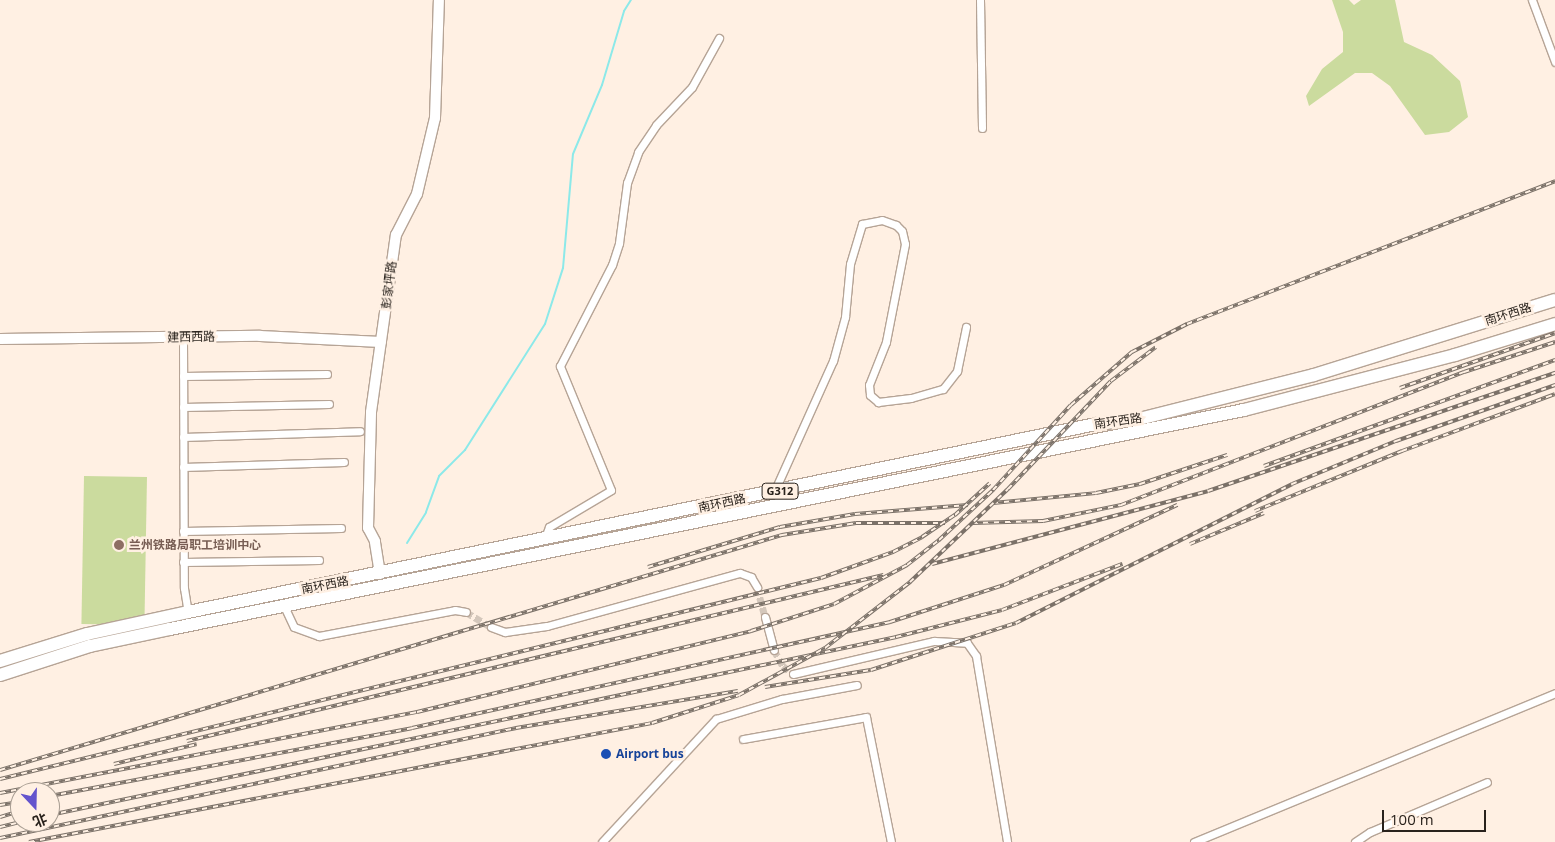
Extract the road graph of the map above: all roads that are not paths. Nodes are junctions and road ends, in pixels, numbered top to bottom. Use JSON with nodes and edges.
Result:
{"nodes":[{"id":1,"x":439,"y":0,"type":"edge"},
{"id":2,"x":980,"y":0,"type":"edge"},
{"id":3,"x":1532,"y":0,"type":"edge"},
{"id":4,"x":719,"y":38,"type":"dead end"},
{"id":5,"x":1555,"y":62,"type":"edge"},
{"id":6,"x":982,"y":128,"type":"dead end"},
{"id":7,"x":1555,"y":300,"type":"edge"},
{"id":8,"x":1555,"y":324,"type":"edge"},
{"id":9,"x":966,"y":327,"type":"dead end"},
{"id":10,"x":183,"y":337,"type":"junction"},
{"id":11,"x":0,"y":339,"type":"edge"},
{"id":12,"x":381,"y":342,"type":"junction"},
{"id":13,"x":328,"y":374,"type":"dead end"},
{"id":14,"x":183,"y":376,"type":"junction"},
{"id":15,"x":329,"y":404,"type":"dead end"},
{"id":16,"x":183,"y":407,"type":"junction"},
{"id":17,"x":360,"y":431,"type":"dead end"},
{"id":18,"x":183,"y":437,"type":"junction"},
{"id":19,"x":344,"y":462,"type":"dead end"},
{"id":20,"x":183,"y":467,"type":"junction"},
{"id":21,"x":774,"y":492,"type":"junction"},
{"id":22,"x":341,"y":528,"type":"dead end"},
{"id":23,"x":184,"y":531,"type":"junction"},
{"id":24,"x":544,"y":540,"type":"junction"},
{"id":25,"x":319,"y":560,"type":"dead end"},
{"id":26,"x":184,"y":562,"type":"junction"},
{"id":27,"x":380,"y":574,"type":"junction"},
{"id":28,"x":757,"y":587,"type":"tunnel mouth"},
{"id":29,"x":284,"y":606,"type":"junction"},
{"id":30,"x":466,"y":612,"type":"tunnel mouth"},
{"id":31,"x":765,"y":617,"type":"tunnel mouth"},
{"id":32,"x":189,"y":618,"type":"junction"},
{"id":33,"x":491,"y":627,"type":"tunnel mouth"},
{"id":34,"x":774,"y":650,"type":"tunnel mouth"},
{"id":35,"x":0,"y":661,"type":"edge"},
{"id":36,"x":793,"y":674,"type":"dead end"},
{"id":37,"x":0,"y":676,"type":"edge"},
{"id":38,"x":857,"y":685,"type":"dead end"},
{"id":39,"x":1555,"y":693,"type":"edge"},
{"id":40,"x":743,"y":739,"type":"dead end"},
{"id":41,"x":1487,"y":782,"type":"dead end"},
{"id":42,"x":602,"y":842,"type":"edge"},
{"id":43,"x":891,"y":842,"type":"edge"},
{"id":44,"x":1007,"y":842,"type":"edge"},
{"id":45,"x":1194,"y":842,"type":"edge"},
{"id":46,"x":1355,"y":842,"type":"edge"}],
"edges":[{"from":1,"to":12,"type":"street","name":"彭家坪路"},
{"from":2,"to":6,"type":"street"},
{"from":3,"to":5,"type":"street"},
{"from":4,"to":24,"type":"street"},
{"from":7,"to":21,"type":"highway","name":"南环西路","number":"G312"},
{"from":8,"to":29,"type":"highway","name":"南环西路","number":"G312"},
{"from":9,"to":21,"type":"street"},
{"from":10,"to":11,"type":"street","name":"建西西路"},
{"from":10,"to":12,"type":"street","name":"建西西路"},
{"from":10,"to":14,"type":"street"},
{"from":12,"to":27,"type":"street","name":"彭家坪路"},
{"from":13,"to":14,"type":"street"},
{"from":14,"to":16,"type":"street"},
{"from":15,"to":16,"type":"street"},
{"from":16,"to":18,"type":"street"},
{"from":17,"to":18,"type":"street"},
{"from":18,"to":20,"type":"street"},
{"from":19,"to":20,"type":"street"},
{"from":20,"to":23,"type":"street"},
{"from":21,"to":24,"type":"highway","name":"南环西路","number":"G312"},
{"from":22,"to":23,"type":"street"},
{"from":23,"to":26,"type":"street"},
{"from":24,"to":27,"type":"highway","name":"南环西路","number":"G312"},
{"from":25,"to":26,"type":"street"},
{"from":26,"to":32,"type":"street"},
{"from":27,"to":32,"type":"highway","name":"南环西路","number":"G312"},
{"from":28,"to":33,"type":"street"},
{"from":29,"to":30,"type":"street"},
{"from":29,"to":32,"type":"highway","name":"南环西路","number":"G312"},
{"from":31,"to":34,"type":"street"},
{"from":32,"to":35,"type":"highway","name":"南环西路","number":"G312"},
{"from":32,"to":37,"type":"highway","name":"南环西路","number":"G312"},
{"from":36,"to":44,"type":"street"},
{"from":38,"to":42,"type":"street"},
{"from":39,"to":45,"type":"street"},
{"from":40,"to":43,"type":"street"},
{"from":41,"to":46,"type":"street"}]}
